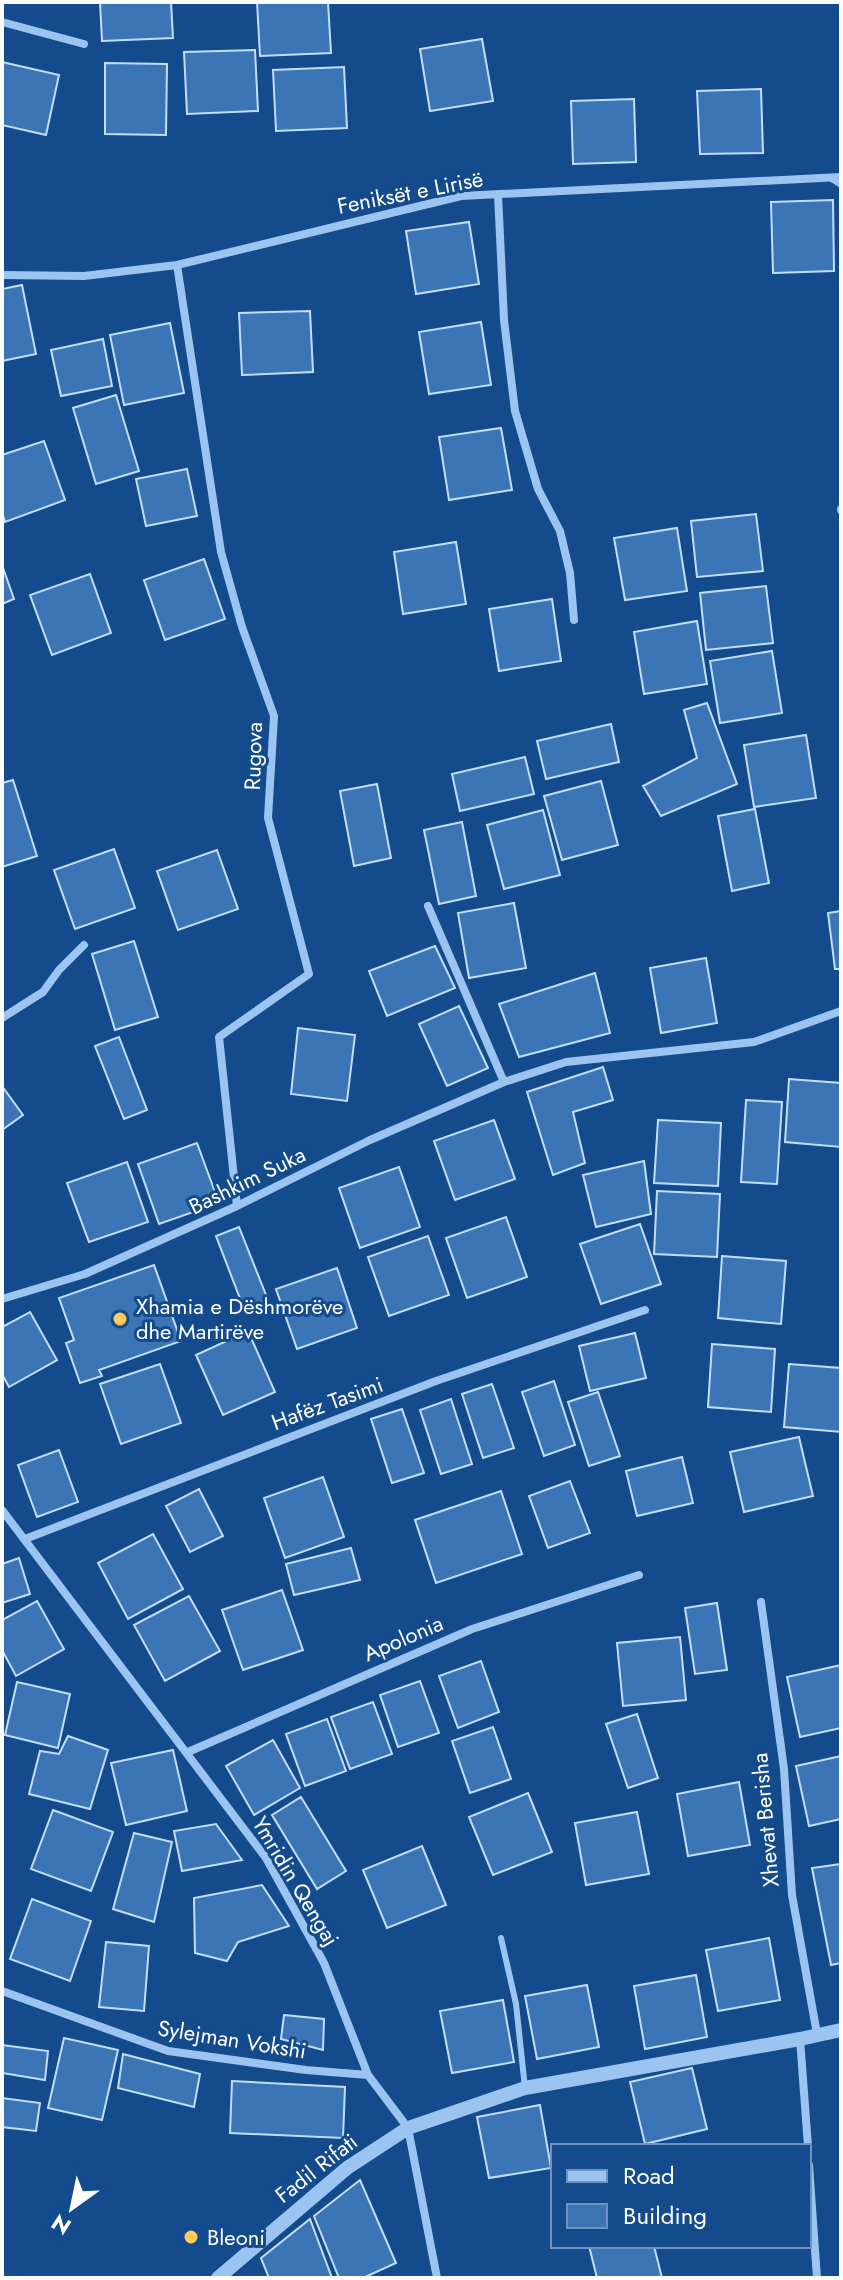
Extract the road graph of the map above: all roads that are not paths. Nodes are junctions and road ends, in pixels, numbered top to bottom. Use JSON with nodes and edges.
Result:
{"nodes":[{"id":1,"x":2,"y":22,"type":"edge"},
{"id":2,"x":84,"y":44,"type":"dead end"},
{"id":3,"x":841,"y":177,"type":"edge"},
{"id":4,"x":830,"y":178,"type":"junction"},
{"id":5,"x":841,"y":185,"type":"edge"},
{"id":6,"x":498,"y":194,"type":"junction"},
{"id":7,"x":177,"y":265,"type":"junction"},
{"id":8,"x":2,"y":275,"type":"edge"},
{"id":9,"x":574,"y":620,"type":"dead end"},
{"id":10,"x":428,"y":906,"type":"dead end"},
{"id":11,"x":84,"y":945,"type":"dead end"},
{"id":12,"x":841,"y":1011,"type":"edge"},
{"id":13,"x":2,"y":1018,"type":"edge"},
{"id":14,"x":504,"y":1082,"type":"junction"},
{"id":15,"x":237,"y":1206,"type":"junction"},
{"id":16,"x":2,"y":1299,"type":"edge"},
{"id":17,"x":645,"y":1310,"type":"dead end"},
{"id":18,"x":2,"y":1510,"type":"edge"},
{"id":19,"x":25,"y":1539,"type":"junction"},
{"id":20,"x":639,"y":1575,"type":"dead end"},
{"id":21,"x":761,"y":1602,"type":"dead end"},
{"id":22,"x":188,"y":1752,"type":"junction"},
{"id":23,"x":501,"y":1938,"type":"dead end"},
{"id":24,"x":2,"y":1991,"type":"edge"},
{"id":25,"x":841,"y":2030,"type":"edge"},
{"id":26,"x":817,"y":2034,"type":"junction"},
{"id":27,"x":800,"y":2039,"type":"junction"},
{"id":28,"x":368,"y":2075,"type":"junction"},
{"id":29,"x":525,"y":2088,"type":"junction"},
{"id":30,"x":408,"y":2128,"type":"junction"},
{"id":31,"x":808,"y":2144,"type":"edge"},
{"id":32,"x":811,"y":2193,"type":"edge"},
{"id":33,"x":218,"y":2278,"type":"edge"},
{"id":34,"x":437,"y":2278,"type":"edge"},
{"id":35,"x":817,"y":2278,"type":"edge"}],
"edges":[{"from":1,"to":2,"type":"street"},
{"from":3,"to":4,"type":"street","name":"Feniksët e Lirisë"},
{"from":4,"to":5,"type":"lane"},
{"from":4,"to":6,"type":"street","name":"Feniksët e Lirisë"},
{"from":6,"to":7,"type":"street","name":"Feniksët e Lirisë"},
{"from":6,"to":9,"type":"street"},
{"from":7,"to":8,"type":"street","name":"Feniksët e Lirisë"},
{"from":7,"to":15,"type":"street","name":"Rugova"},
{"from":10,"to":14,"type":"street"},
{"from":11,"to":13,"type":"street"},
{"from":12,"to":14,"type":"street","name":"Bashkim Suka"},
{"from":14,"to":15,"type":"street","name":"Bashkim Suka"},
{"from":15,"to":16,"type":"street","name":"Bashkim Suka"},
{"from":17,"to":19,"type":"street","name":"Hafëz Tasimi"},
{"from":18,"to":19,"type":"street","name":"Ymridin Qengaj"},
{"from":19,"to":22,"type":"street","name":"Ymridin Qengaj"},
{"from":20,"to":22,"type":"street","name":"Apolonia"},
{"from":21,"to":26,"type":"street","name":"Xhevat Berisha"},
{"from":22,"to":28,"type":"street","name":"Ymridin Qengaj"},
{"from":23,"to":29,"type":"lane"},
{"from":24,"to":28,"type":"street","name":"Sylejman Vokshi"},
{"from":25,"to":26,"type":"street"},
{"from":26,"to":27,"type":"street"},
{"from":27,"to":29,"type":"street"},
{"from":27,"to":31,"type":"street"},
{"from":28,"to":30,"type":"street","name":"Ymridin Qengaj"},
{"from":29,"to":30,"type":"street"},
{"from":30,"to":33,"type":"street","name":"Fadil Rifati"},
{"from":30,"to":34,"type":"street","name":"Ymridin Qengaj"},
{"from":32,"to":35,"type":"street"}]}
